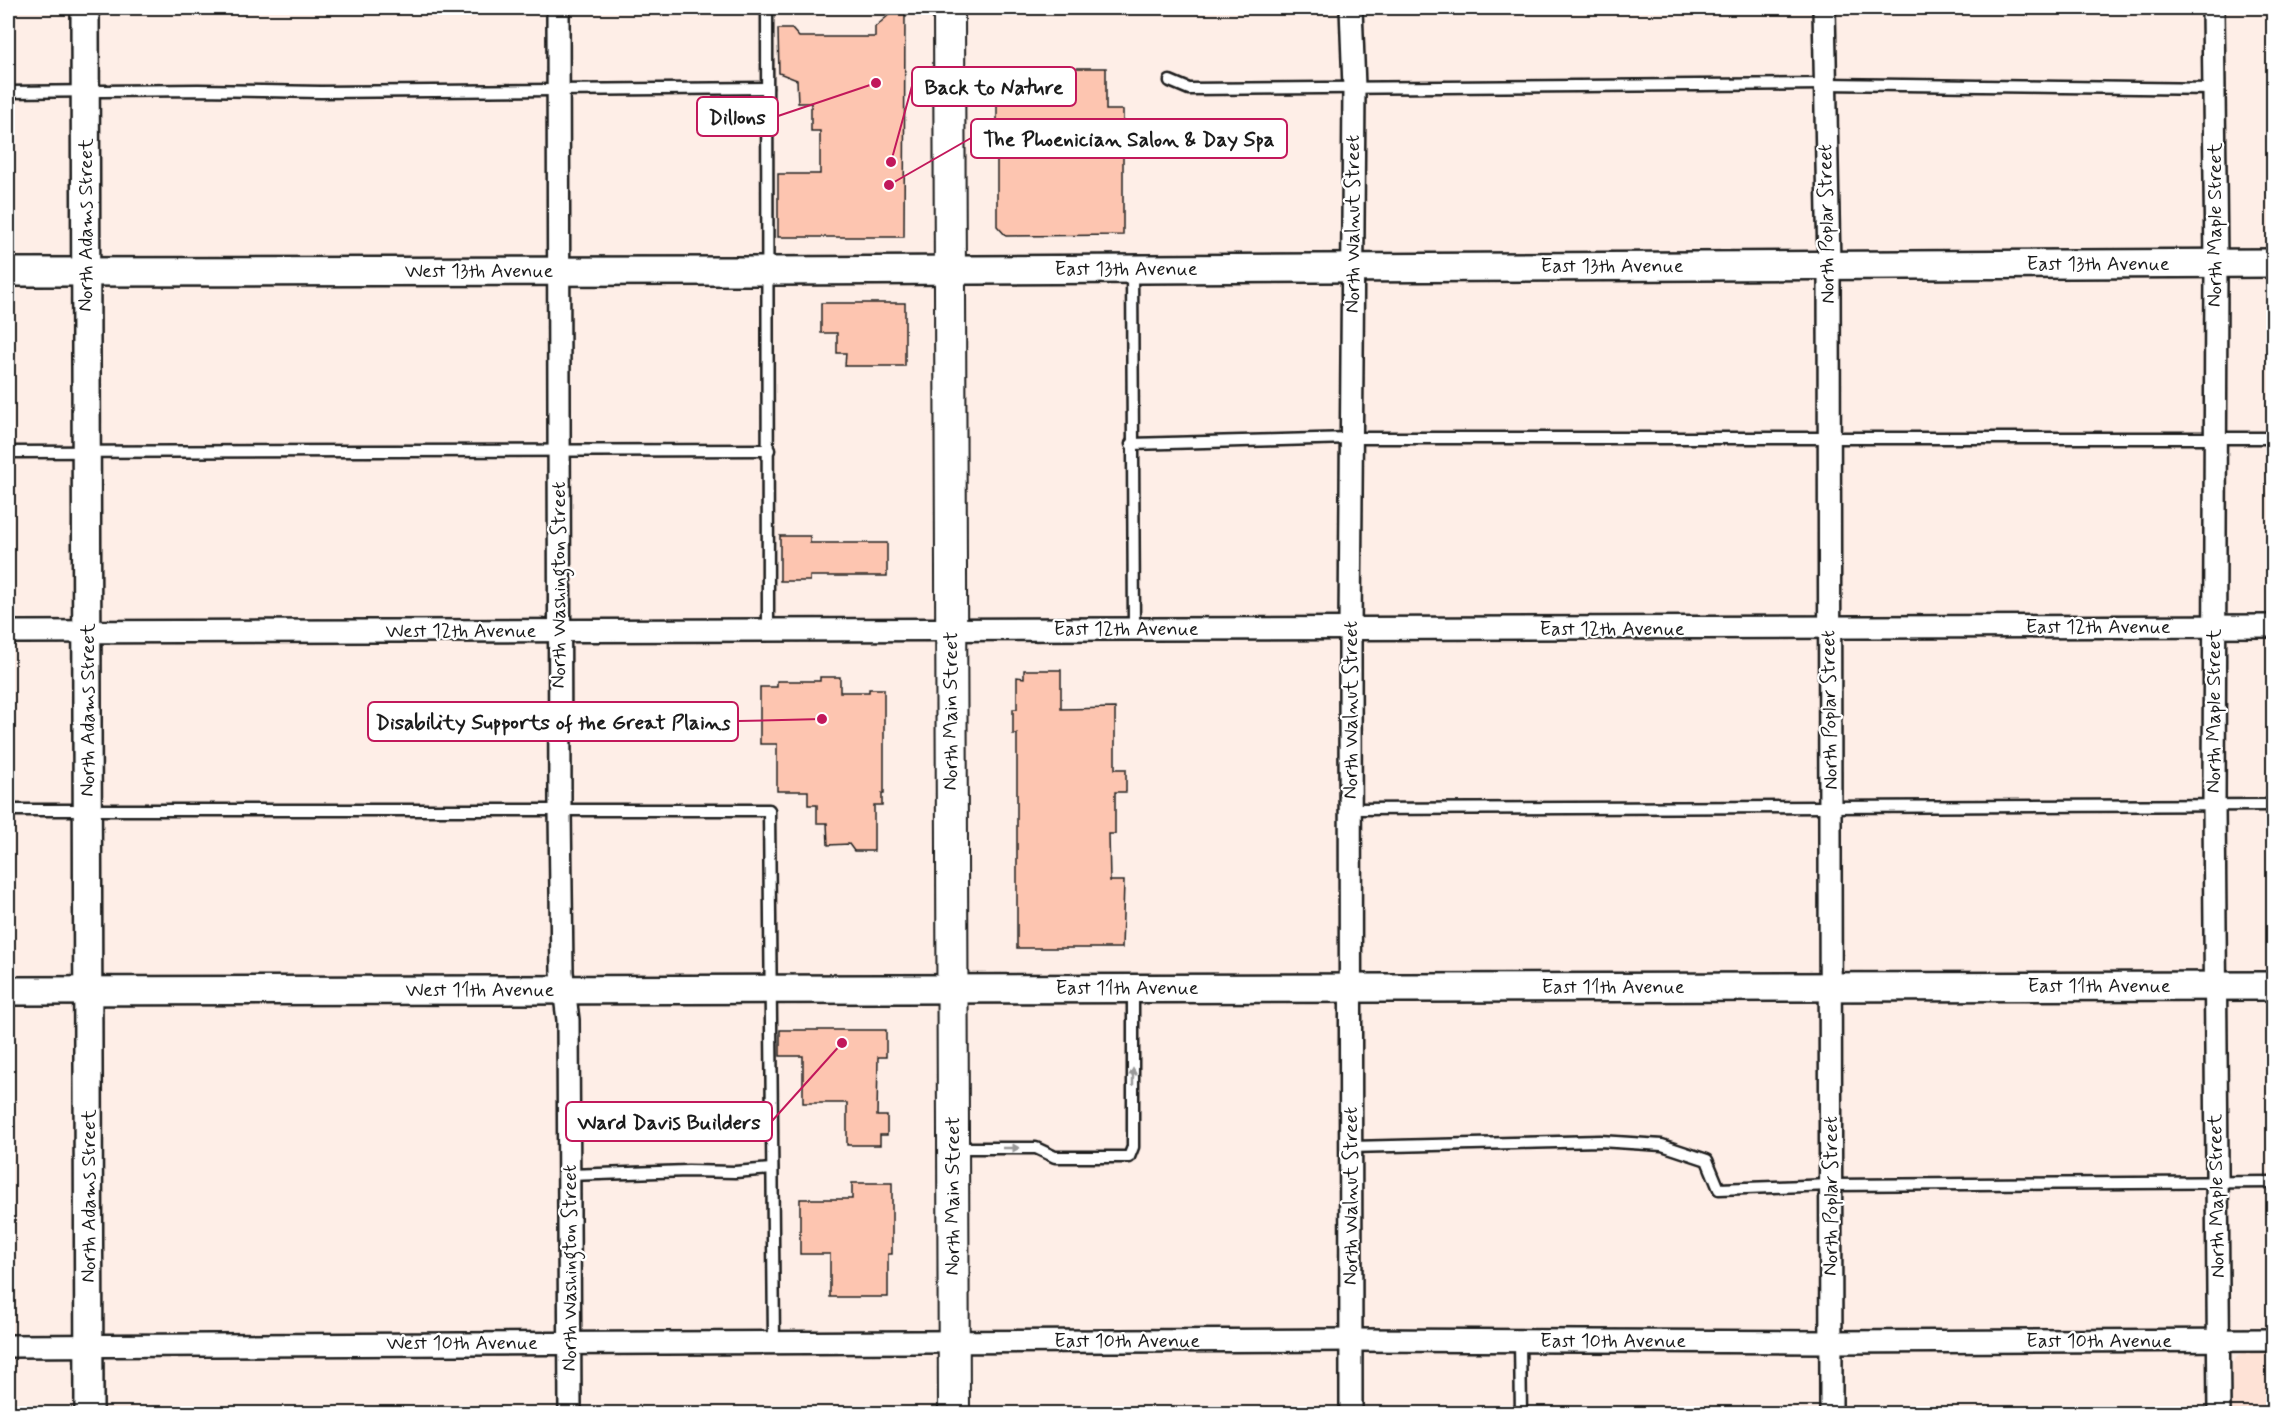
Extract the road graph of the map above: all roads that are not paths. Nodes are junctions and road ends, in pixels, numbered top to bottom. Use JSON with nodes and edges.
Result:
{"nodes":[{"id":1,"x":85,"y":8,"type":"edge"},
{"id":2,"x":558,"y":8,"type":"edge"},
{"id":3,"x":767,"y":8,"type":"edge"},
{"id":4,"x":949,"y":8,"type":"edge"},
{"id":5,"x":1351,"y":8,"type":"edge"},
{"id":6,"x":1824,"y":8,"type":"edge"},
{"id":7,"x":2213,"y":8,"type":"edge"},
{"id":8,"x":1170,"y":81,"type":"dead end"},
{"id":9,"x":1825,"y":84,"type":"junction"},
{"id":10,"x":1354,"y":87,"type":"junction"},
{"id":11,"x":767,"y":88,"type":"junction"},
{"id":12,"x":2214,"y":89,"type":"junction"},
{"id":13,"x":558,"y":90,"type":"junction"},
{"id":14,"x":8,"y":92,"type":"edge"},
{"id":15,"x":85,"y":92,"type":"junction"},
{"id":16,"x":2216,"y":263,"type":"junction"},
{"id":17,"x":2274,"y":263,"type":"edge"},
{"id":18,"x":1829,"y":265,"type":"junction"},
{"id":19,"x":1353,"y":268,"type":"junction"},
{"id":20,"x":951,"y":269,"type":"junction"},
{"id":21,"x":1132,"y":269,"type":"junction"},
{"id":22,"x":558,"y":271,"type":"junction"},
{"id":23,"x":769,"y":271,"type":"junction"},
{"id":24,"x":8,"y":272,"type":"edge"},
{"id":25,"x":86,"y":272,"type":"junction"},
{"id":26,"x":1352,"y":438,"type":"junction"},
{"id":27,"x":2215,"y":438,"type":"junction"},
{"id":28,"x":2274,"y":438,"type":"edge"},
{"id":29,"x":1829,"y":439,"type":"junction"},
{"id":30,"x":1131,"y":444,"type":"junction"},
{"id":31,"x":769,"y":450,"type":"junction"},
{"id":32,"x":8,"y":452,"type":"edge"},
{"id":33,"x":87,"y":452,"type":"junction"},
{"id":34,"x":559,"y":452,"type":"junction"},
{"id":35,"x":2274,"y":626,"type":"edge"},
{"id":36,"x":2215,"y":627,"type":"junction"},
{"id":37,"x":1134,"y":628,"type":"junction"},
{"id":38,"x":1830,"y":628,"type":"junction"},
{"id":39,"x":768,"y":630,"type":"junction"},
{"id":40,"x":951,"y":630,"type":"junction"},
{"id":41,"x":1350,"y":630,"type":"junction"},
{"id":42,"x":559,"y":631,"type":"junction"},
{"id":43,"x":8,"y":632,"type":"edge"},
{"id":44,"x":87,"y":632,"type":"junction"},
{"id":45,"x":2214,"y":805,"type":"junction"},
{"id":46,"x":2274,"y":805,"type":"edge"},
{"id":47,"x":1831,"y":807,"type":"junction"},
{"id":48,"x":1351,"y":808,"type":"junction"},
{"id":49,"x":8,"y":810,"type":"edge"},
{"id":50,"x":88,"y":810,"type":"junction"},
{"id":51,"x":560,"y":810,"type":"junction"},
{"id":52,"x":1830,"y":986,"type":"junction"},
{"id":53,"x":2215,"y":986,"type":"junction"},
{"id":54,"x":2274,"y":986,"type":"edge"},
{"id":55,"x":1133,"y":988,"type":"junction"},
{"id":56,"x":1352,"y":988,"type":"junction"},
{"id":57,"x":952,"y":989,"type":"junction"},
{"id":58,"x":566,"y":990,"type":"junction"},
{"id":59,"x":770,"y":990,"type":"junction"},
{"id":60,"x":89,"y":991,"type":"junction"},
{"id":61,"x":8,"y":992,"type":"edge"},
{"id":62,"x":1351,"y":1147,"type":"junction"},
{"id":63,"x":953,"y":1148,"type":"junction"},
{"id":64,"x":772,"y":1169,"type":"junction"},
{"id":65,"x":569,"y":1175,"type":"junction"},
{"id":66,"x":2274,"y":1182,"type":"edge"},
{"id":67,"x":2217,"y":1183,"type":"junction"},
{"id":68,"x":1831,"y":1185,"type":"junction"},
{"id":69,"x":1351,"y":1340,"type":"junction"},
{"id":70,"x":2219,"y":1340,"type":"junction"},
{"id":71,"x":2274,"y":1340,"type":"edge"},
{"id":72,"x":1520,"y":1341,"type":"junction"},
{"id":73,"x":774,"y":1342,"type":"junction"},
{"id":74,"x":953,"y":1342,"type":"junction"},
{"id":75,"x":1831,"y":1342,"type":"junction"},
{"id":76,"x":571,"y":1343,"type":"junction"},
{"id":77,"x":89,"y":1344,"type":"junction"},
{"id":78,"x":8,"y":1346,"type":"edge"},
{"id":79,"x":89,"y":1413,"type":"edge"},
{"id":80,"x":570,"y":1413,"type":"edge"},
{"id":81,"x":954,"y":1413,"type":"edge"},
{"id":82,"x":1351,"y":1413,"type":"edge"},
{"id":83,"x":1521,"y":1413,"type":"edge"},
{"id":84,"x":1831,"y":1413,"type":"edge"},
{"id":85,"x":2219,"y":1413,"type":"edge"}],
"edges":[{"from":1,"to":15,"type":"street","name":"North Adams Street"},
{"from":2,"to":13,"type":"street","name":"North Washington Street"},
{"from":3,"to":11,"type":"lane"},
{"from":4,"to":20,"type":"main road","name":"North Main Street"},
{"from":5,"to":10,"type":"street","name":"North Walnut Street"},
{"from":6,"to":9,"type":"street","name":"North Poplar Street"},
{"from":7,"to":12,"type":"street","name":"North Maple Street"},
{"from":8,"to":10,"type":"lane"},
{"from":9,"to":10,"type":"lane"},
{"from":9,"to":12,"type":"lane"},
{"from":9,"to":18,"type":"street","name":"North Poplar Street"},
{"from":10,"to":19,"type":"street","name":"North Walnut Street"},
{"from":11,"to":13,"type":"lane"},
{"from":11,"to":23,"type":"lane"},
{"from":12,"to":16,"type":"street","name":"North Maple Street"},
{"from":13,"to":15,"type":"lane"},
{"from":13,"to":22,"type":"street","name":"North Washington Street"},
{"from":14,"to":15,"type":"lane"},
{"from":15,"to":25,"type":"street","name":"North Adams Street"},
{"from":16,"to":17,"type":"street","name":"East 13th Avenue"},
{"from":16,"to":18,"type":"street","name":"East 13th Avenue"},
{"from":16,"to":27,"type":"street","name":"North Maple Street"},
{"from":18,"to":19,"type":"street","name":"East 13th Avenue"},
{"from":18,"to":29,"type":"street","name":"North Poplar Street"},
{"from":19,"to":21,"type":"street","name":"East 13th Avenue"},
{"from":19,"to":26,"type":"street","name":"North Walnut Street"},
{"from":20,"to":21,"type":"street","name":"East 13th Avenue"},
{"from":20,"to":23,"type":"street","name":"West 13th Avenue"},
{"from":20,"to":40,"type":"main road","name":"North Main Street"},
{"from":21,"to":30,"type":"lane"},
{"from":22,"to":23,"type":"street","name":"West 13th Avenue"},
{"from":22,"to":25,"type":"street","name":"West 13th Avenue"},
{"from":22,"to":34,"type":"street","name":"North Washington Street"},
{"from":23,"to":31,"type":"lane"},
{"from":24,"to":25,"type":"street","name":"West 13th Avenue"},
{"from":25,"to":33,"type":"street","name":"North Adams Street"},
{"from":26,"to":29,"type":"lane"},
{"from":26,"to":30,"type":"lane"},
{"from":26,"to":41,"type":"street","name":"North Walnut Street"},
{"from":27,"to":28,"type":"lane"},
{"from":27,"to":29,"type":"lane"},
{"from":27,"to":36,"type":"street","name":"North Maple Street"},
{"from":29,"to":38,"type":"street","name":"North Poplar Street"},
{"from":30,"to":37,"type":"lane"},
{"from":31,"to":34,"type":"lane"},
{"from":31,"to":39,"type":"lane"},
{"from":32,"to":33,"type":"lane"},
{"from":33,"to":34,"type":"lane"},
{"from":33,"to":44,"type":"street","name":"North Adams Street"},
{"from":34,"to":42,"type":"street","name":"North Washington Street"},
{"from":35,"to":36,"type":"street","name":"East 12th Avenue"},
{"from":36,"to":38,"type":"street","name":"East 12th Avenue"},
{"from":36,"to":45,"type":"street","name":"North Maple Street"},
{"from":37,"to":40,"type":"street","name":"East 12th Avenue"},
{"from":37,"to":41,"type":"street","name":"East 12th Avenue"},
{"from":38,"to":41,"type":"street","name":"East 12th Avenue"},
{"from":38,"to":47,"type":"street","name":"North Poplar Street"},
{"from":39,"to":40,"type":"street","name":"West 12th Avenue"},
{"from":39,"to":42,"type":"street","name":"West 12th Avenue"},
{"from":40,"to":57,"type":"main road","name":"North Main Street"},
{"from":41,"to":48,"type":"street","name":"North Walnut Street"},
{"from":42,"to":44,"type":"street","name":"West 12th Avenue"},
{"from":42,"to":51,"type":"street","name":"North Washington Street"},
{"from":43,"to":44,"type":"street","name":"West 12th Avenue"},
{"from":44,"to":50,"type":"street","name":"North Adams Street"},
{"from":45,"to":46,"type":"lane"},
{"from":45,"to":47,"type":"lane"},
{"from":45,"to":53,"type":"street","name":"North Maple Street"},
{"from":47,"to":48,"type":"lane"},
{"from":47,"to":52,"type":"street","name":"North Poplar Street"},
{"from":48,"to":56,"type":"street","name":"North Walnut Street"},
{"from":49,"to":50,"type":"lane"},
{"from":50,"to":51,"type":"lane"},
{"from":50,"to":60,"type":"street","name":"North Adams Street"},
{"from":51,"to":58,"type":"street","name":"North Washington Street"},
{"from":51,"to":59,"type":"lane"},
{"from":52,"to":53,"type":"street","name":"East 11th Avenue"},
{"from":52,"to":56,"type":"street","name":"East 11th Avenue"},
{"from":52,"to":68,"type":"street","name":"North Poplar Street"},
{"from":53,"to":54,"type":"street","name":"East 11th Avenue"},
{"from":53,"to":67,"type":"street","name":"North Maple Street"},
{"from":55,"to":56,"type":"street","name":"East 11th Avenue"},
{"from":55,"to":57,"type":"street","name":"East 11th Avenue"},
{"from":63,"to":55,"type":"lane","one_way":true},
{"from":56,"to":62,"type":"street","name":"North Walnut Street"},
{"from":57,"to":59,"type":"street","name":"West 11th Avenue"},
{"from":57,"to":63,"type":"main road","name":"North Main Street"},
{"from":58,"to":59,"type":"street","name":"West 11th Avenue"},
{"from":58,"to":60,"type":"street","name":"West 11th Avenue"},
{"from":58,"to":65,"type":"street","name":"North Washington Street"},
{"from":59,"to":64,"type":"lane"},
{"from":60,"to":61,"type":"street","name":"West 11th Avenue"},
{"from":60,"to":77,"type":"street","name":"North Adams Street"},
{"from":62,"to":68,"type":"lane"},
{"from":62,"to":69,"type":"street","name":"North Walnut Street"},
{"from":63,"to":74,"type":"main road","name":"North Main Street"},
{"from":64,"to":65,"type":"lane"},
{"from":64,"to":73,"type":"lane"},
{"from":65,"to":76,"type":"street","name":"North Washington Street"},
{"from":66,"to":67,"type":"lane"},
{"from":67,"to":68,"type":"lane"},
{"from":67,"to":70,"type":"street","name":"North Maple Street"},
{"from":68,"to":75,"type":"street","name":"North Poplar Street"},
{"from":69,"to":72,"type":"street","name":"East 10th Avenue"},
{"from":69,"to":74,"type":"street","name":"East 10th Avenue"},
{"from":69,"to":82,"type":"street","name":"North Walnut Street"},
{"from":70,"to":71,"type":"street","name":"East 10th Avenue"},
{"from":70,"to":75,"type":"street","name":"East 10th Avenue"},
{"from":70,"to":85,"type":"street","name":"North Maple Street"},
{"from":72,"to":75,"type":"street","name":"East 10th Avenue"},
{"from":72,"to":83,"type":"lane"},
{"from":73,"to":74,"type":"street","name":"West 10th Avenue"},
{"from":73,"to":76,"type":"street","name":"West 10th Avenue"},
{"from":74,"to":81,"type":"main road","name":"North Main Street"},
{"from":75,"to":84,"type":"street","name":"North Poplar Street"},
{"from":76,"to":77,"type":"street","name":"West 10th Avenue"},
{"from":76,"to":80,"type":"street","name":"North Washington Street"},
{"from":77,"to":78,"type":"street","name":"West 10th Avenue"},
{"from":77,"to":79,"type":"street","name":"North Adams Street"}]}
